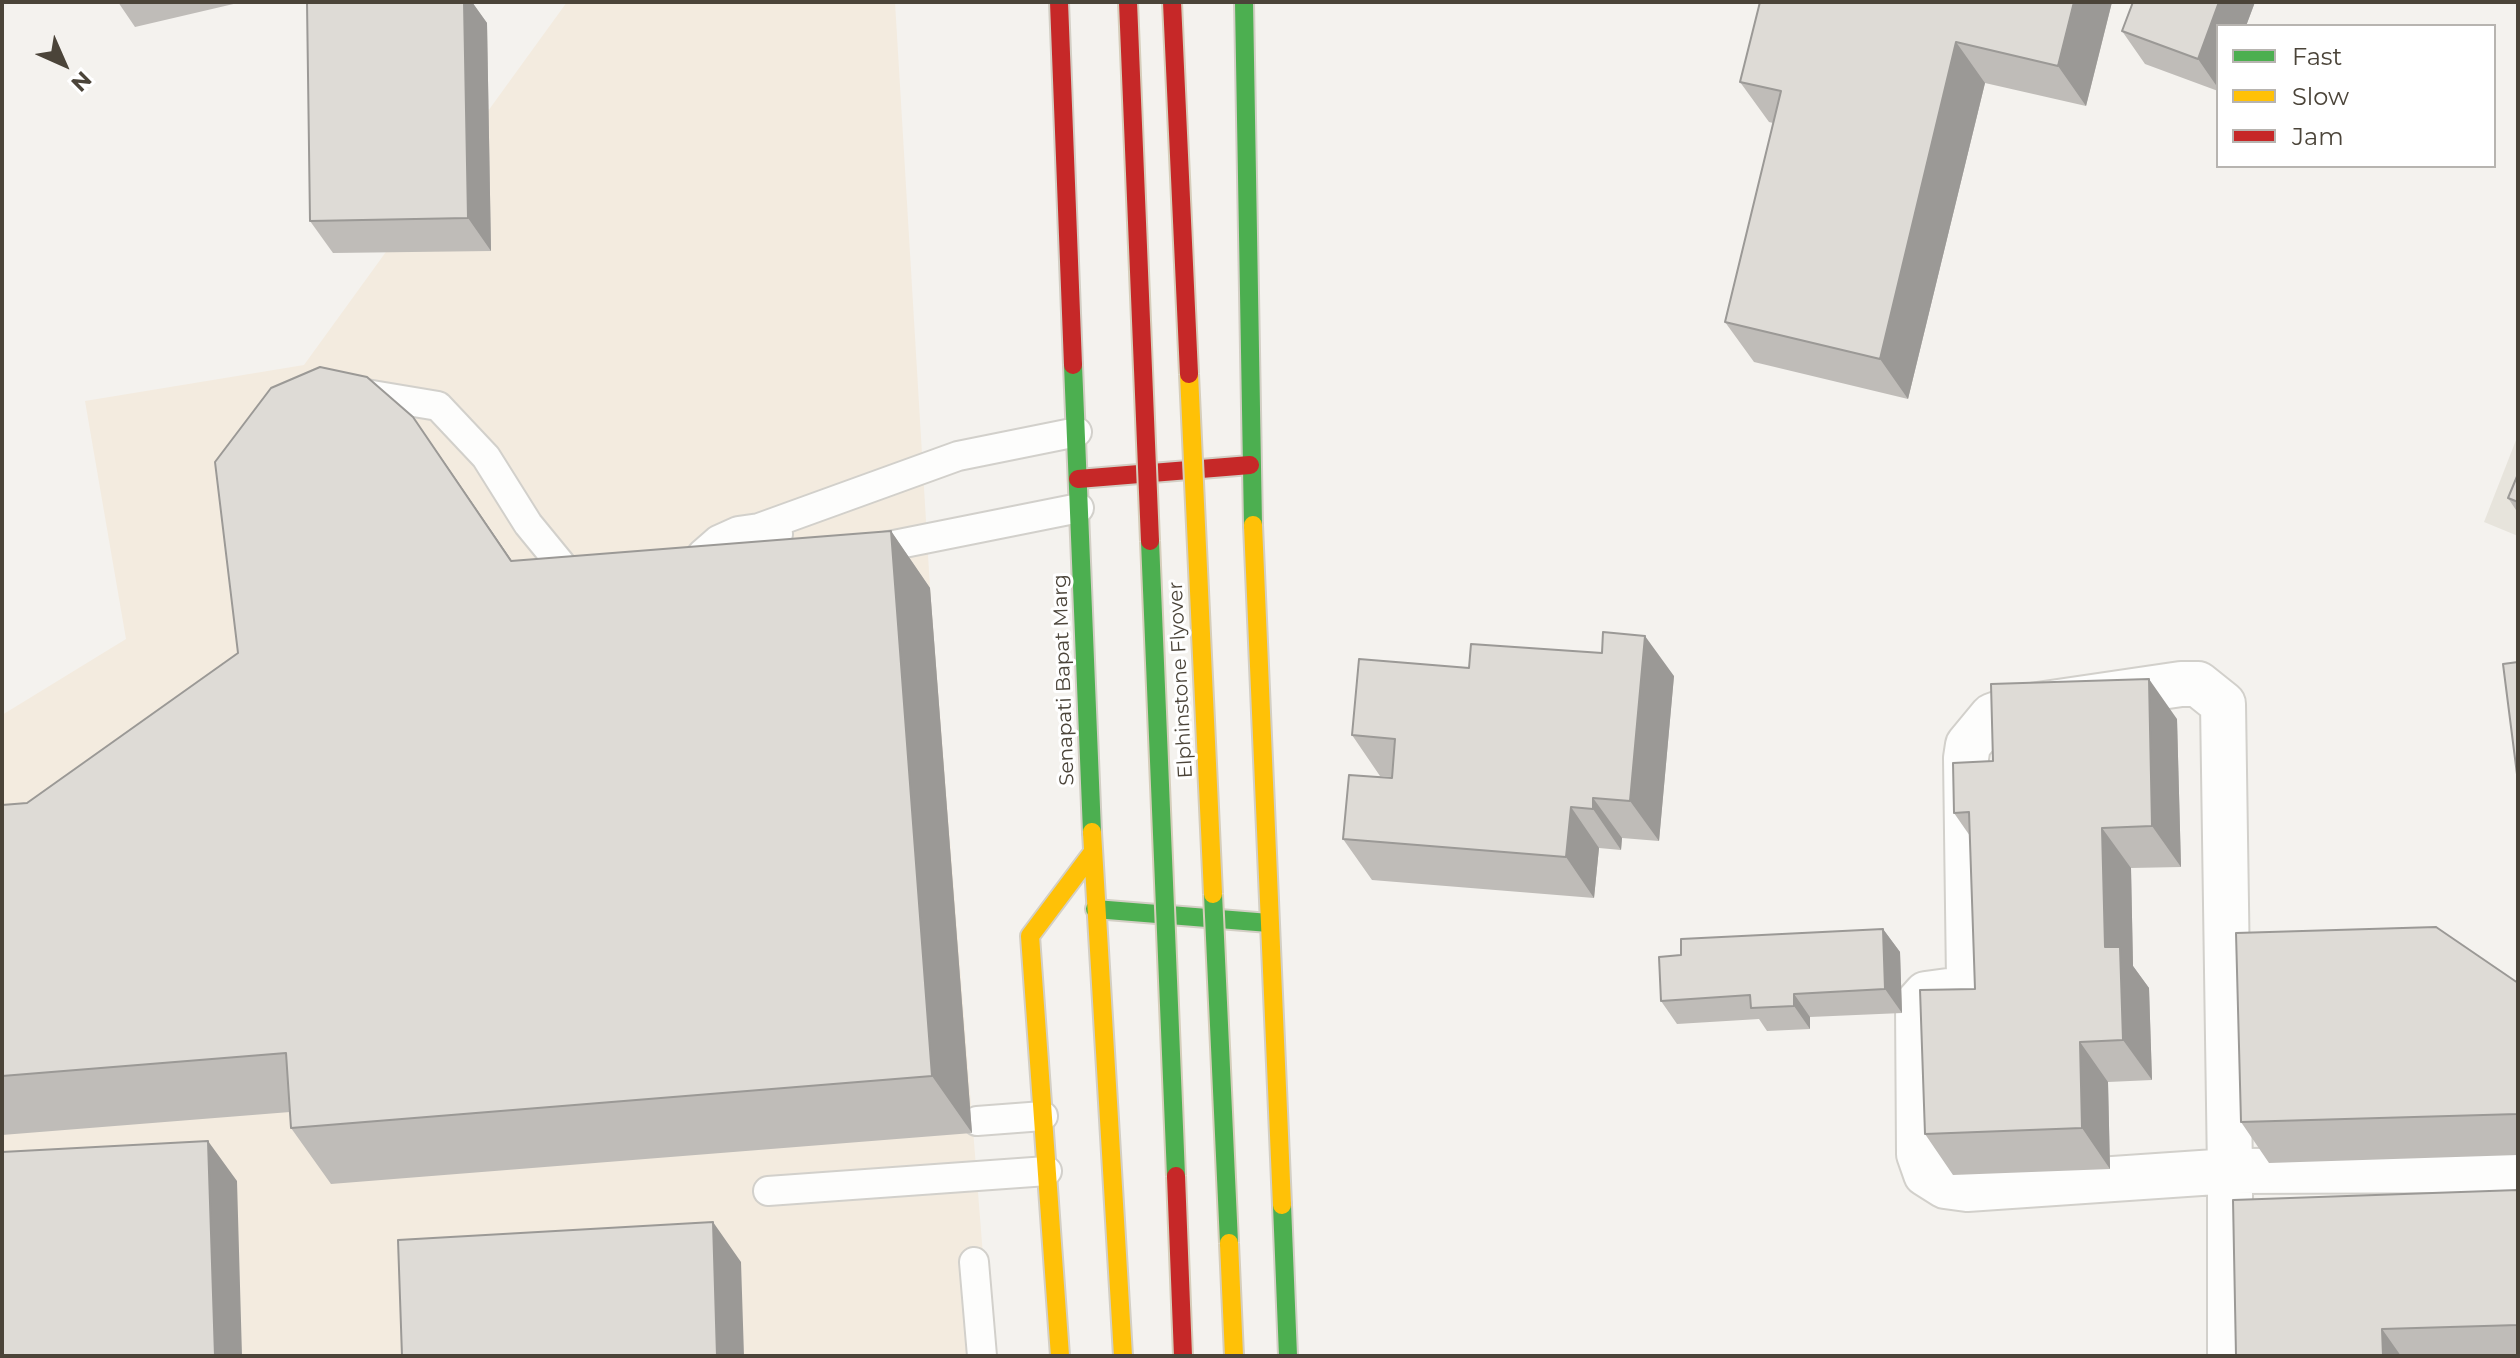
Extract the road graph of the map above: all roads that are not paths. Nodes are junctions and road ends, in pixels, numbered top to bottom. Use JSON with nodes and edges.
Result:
{"nodes":[{"id":1,"x":1059,"y":2,"type":"edge"},
{"id":2,"x":1128,"y":2,"type":"edge"},
{"id":3,"x":1172,"y":2,"type":"edge"},
{"id":4,"x":1244,"y":2,"type":"edge"},
{"id":5,"x":329,"y":402,"type":"edge"},
{"id":6,"x":1077,"y":432,"type":"junction"},
{"id":7,"x":1250,"y":465,"type":"junction"},
{"id":8,"x":1078,"y":479,"type":"junction"},
{"id":9,"x":1079,"y":508,"type":"junction"},
{"id":10,"x":759,"y":528,"type":"junction"},
{"id":11,"x":798,"y":546,"type":"edge"},
{"id":12,"x":842,"y":556,"type":"edge"},
{"id":13,"x":613,"y":592,"type":"edge"},
{"id":14,"x":691,"y":604,"type":"edge"},
{"id":15,"x":1093,"y":852,"type":"junction"},
{"id":16,"x":1095,"y":909,"type":"junction"},
{"id":17,"x":1269,"y":923,"type":"junction"},
{"id":18,"x":1043,"y":1116,"type":"junction"},
{"id":19,"x":977,"y":1121,"type":"dead end"},
{"id":20,"x":2518,"y":1170,"type":"edge"},
{"id":21,"x":1047,"y":1171,"type":"junction"},
{"id":22,"x":2230,"y":1171,"type":"junction"},
{"id":23,"x":768,"y":1191,"type":"dead end"},
{"id":24,"x":974,"y":1262,"type":"dead end"},
{"id":25,"x":982,"y":1356,"type":"edge"},
{"id":26,"x":1060,"y":1356,"type":"edge"},
{"id":27,"x":1123,"y":1356,"type":"edge"},
{"id":28,"x":1183,"y":1356,"type":"edge"},
{"id":29,"x":1234,"y":1356,"type":"edge"},
{"id":30,"x":1288,"y":1356,"type":"edge"},
{"id":31,"x":2230,"y":1356,"type":"edge"}],
"edges":[{"from":1,"to":6,"type":"main road","name":"Senapati Bapat Marg"},
{"from":2,"to":28,"type":"main road","name":"Elphinstone Flyover","bridge":true},
{"from":3,"to":29,"type":"main road","name":"Elphinstone Flyover","bridge":true},
{"from":4,"to":7,"type":"main road"},
{"from":5,"to":13,"type":"lane"},
{"from":6,"to":8,"type":"main road","name":"Senapati Bapat Marg"},
{"from":6,"to":10,"type":"lane"},
{"from":7,"to":8,"type":"main road"},
{"from":7,"to":17,"type":"main road"},
{"from":8,"to":9,"type":"main road","name":"Senapati Bapat Marg"},
{"from":9,"to":12,"type":"lane"},
{"from":9,"to":15,"type":"main road","name":"Senapati Bapat Marg"},
{"from":10,"to":11,"type":"lane"},
{"from":10,"to":14,"type":"lane"},
{"from":15,"to":16,"type":"main road","name":"Senapati Bapat Marg"},
{"from":15,"to":18,"type":"main road"},
{"from":16,"to":17,"type":"main road"},
{"from":16,"to":27,"type":"main road","name":"Senapati Bapat Marg"},
{"from":17,"to":30,"type":"main road"},
{"from":18,"to":19,"type":"lane"},
{"from":18,"to":21,"type":"main road"},
{"from":20,"to":22,"type":"street"},
{"from":21,"to":23,"type":"lane"},
{"from":21,"to":26,"type":"main road"},
{"from":22,"to":22,"type":"street"},
{"from":22,"to":31,"type":"street"},
{"from":24,"to":25,"type":"lane"}]}
